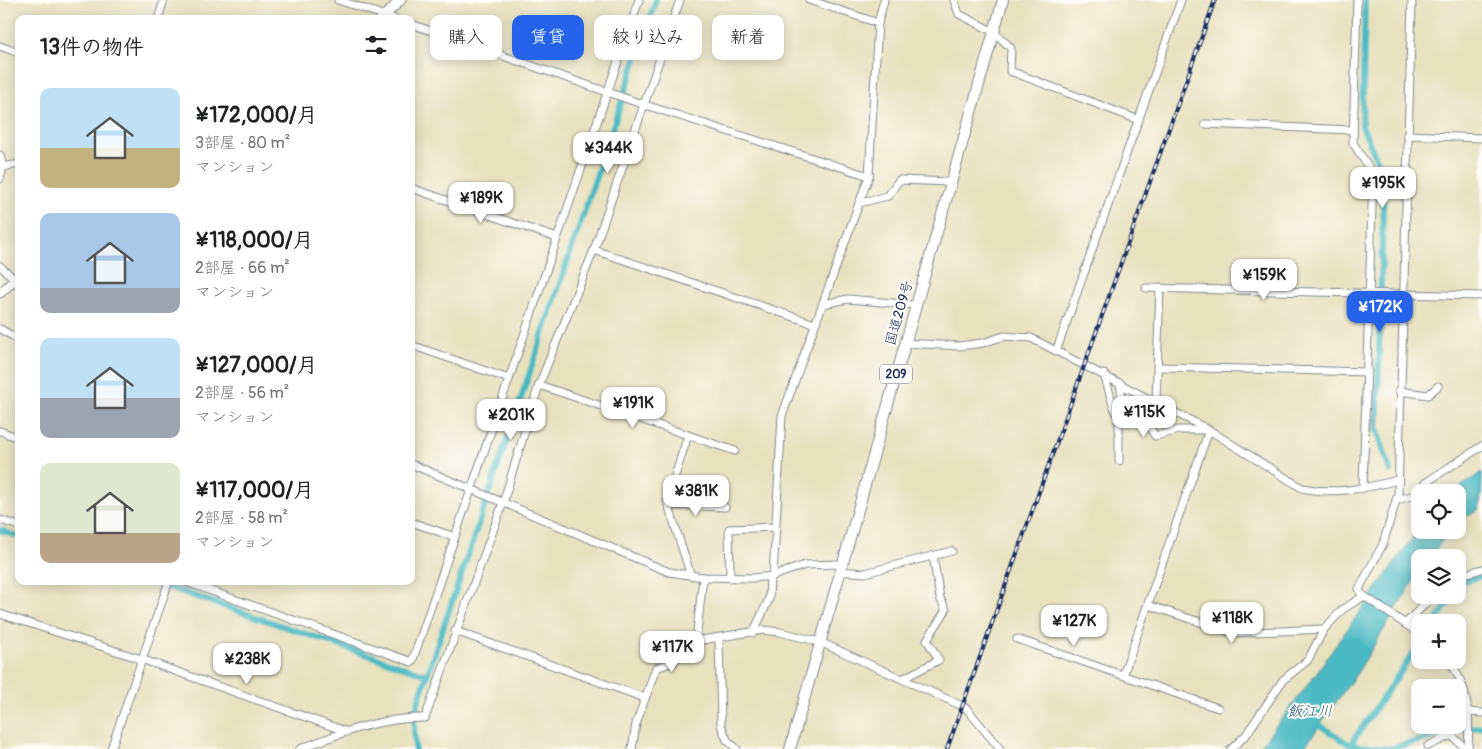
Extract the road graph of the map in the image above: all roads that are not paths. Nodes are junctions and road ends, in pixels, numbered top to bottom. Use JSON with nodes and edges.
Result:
{"nodes":[{"id":1,"x":164,"y":0,"type":"edge"},
{"id":2,"x":338,"y":0,"type":"edge"},
{"id":3,"x":401,"y":0,"type":"edge"},
{"id":4,"x":639,"y":0,"type":"edge"},
{"id":5,"x":680,"y":0,"type":"edge"},
{"id":6,"x":809,"y":0,"type":"edge"},
{"id":7,"x":884,"y":0,"type":"edge"},
{"id":8,"x":954,"y":0,"type":"edge"},
{"id":9,"x":1003,"y":0,"type":"edge"},
{"id":10,"x":1181,"y":0,"type":"edge"},
{"id":11,"x":1356,"y":0,"type":"edge"},
{"id":12,"x":1412,"y":0,"type":"edge"},
{"id":13,"x":159,"y":15,"type":"edge"},
{"id":14,"x":378,"y":15,"type":"edge"},
{"id":15,"x":385,"y":15,"type":"edge"},
{"id":16,"x":878,"y":23,"type":"junction"},
{"id":17,"x":415,"y":25,"type":"edge"},
{"id":18,"x":994,"y":32,"type":"junction"},
{"id":19,"x":0,"y":46,"type":"edge"},
{"id":20,"x":15,"y":52,"type":"edge"},
{"id":21,"x":608,"y":93,"type":"junction"},
{"id":22,"x":643,"y":105,"type":"junction"},
{"id":23,"x":1139,"y":120,"type":"junction"},
{"id":24,"x":1205,"y":124,"type":"dead end"},
{"id":25,"x":1353,"y":130,"type":"junction"},
{"id":26,"x":1407,"y":135,"type":"junction"},
{"id":27,"x":1482,"y":138,"type":"edge"},
{"id":28,"x":0,"y":155,"type":"edge"},
{"id":29,"x":15,"y":165,"type":"edge"},
{"id":30,"x":3,"y":167,"type":"junction"},
{"id":31,"x":869,"y":176,"type":"junction"},
{"id":32,"x":0,"y":179,"type":"edge"},
{"id":33,"x":951,"y":182,"type":"junction"},
{"id":34,"x":415,"y":189,"type":"edge"},
{"id":35,"x":859,"y":203,"type":"junction"},
{"id":36,"x":557,"y":238,"type":"junction"},
{"id":37,"x":594,"y":250,"type":"junction"},
{"id":38,"x":0,"y":266,"type":"edge"},
{"id":39,"x":15,"y":278,"type":"edge"},
{"id":40,"x":15,"y":282,"type":"edge"},
{"id":41,"x":1160,"y":287,"type":"junction"},
{"id":42,"x":1146,"y":288,"type":"dead end"},
{"id":43,"x":0,"y":293,"type":"edge"},
{"id":44,"x":1370,"y":293,"type":"junction"},
{"id":45,"x":1402,"y":294,"type":"junction"},
{"id":46,"x":1482,"y":296,"type":"edge"},
{"id":47,"x":823,"y":304,"type":"junction"},
{"id":48,"x":915,"y":305,"type":"junction"},
{"id":49,"x":815,"y":324,"type":"junction"},
{"id":50,"x":0,"y":329,"type":"edge"},
{"id":51,"x":15,"y":337,"type":"edge"},
{"id":52,"x":905,"y":343,"type":"junction"},
{"id":53,"x":415,"y":346,"type":"edge"},
{"id":54,"x":1057,"y":349,"type":"junction"},
{"id":55,"x":1157,"y":367,"type":"junction"},
{"id":56,"x":1368,"y":372,"type":"junction"},
{"id":57,"x":1104,"y":374,"type":"junction"},
{"id":58,"x":509,"y":379,"type":"junction"},
{"id":59,"x":1120,"y":383,"type":"junction"},
{"id":60,"x":539,"y":385,"type":"junction"},
{"id":61,"x":1438,"y":386,"type":"dead end"},
{"id":62,"x":1400,"y":390,"type":"junction"},
{"id":63,"x":1156,"y":402,"type":"junction"},
{"id":64,"x":1209,"y":430,"type":"junction"},
{"id":65,"x":0,"y":431,"type":"edge"},
{"id":66,"x":688,"y":436,"type":"junction"},
{"id":67,"x":15,"y":437,"type":"edge"},
{"id":68,"x":1482,"y":446,"type":"edge"},
{"id":69,"x":735,"y":452,"type":"dead end"},
{"id":70,"x":1119,"y":461,"type":"dead end"},
{"id":71,"x":415,"y":466,"type":"edge"},
{"id":72,"x":1398,"y":480,"type":"junction"},
{"id":73,"x":1425,"y":484,"type":"edge"},
{"id":74,"x":1363,"y":488,"type":"junction"},
{"id":75,"x":473,"y":490,"type":"junction"},
{"id":76,"x":1411,"y":496,"type":"edge"},
{"id":77,"x":1396,"y":500,"type":"junction"},
{"id":78,"x":503,"y":503,"type":"junction"},
{"id":79,"x":668,"y":505,"type":"junction"},
{"id":80,"x":725,"y":507,"type":"dead end"},
{"id":81,"x":0,"y":520,"type":"edge"},
{"id":82,"x":415,"y":523,"type":"edge"},
{"id":83,"x":15,"y":525,"type":"edge"},
{"id":84,"x":776,"y":527,"type":"junction"},
{"id":85,"x":455,"y":537,"type":"junction"},
{"id":86,"x":952,"y":551,"type":"dead end"},
{"id":87,"x":933,"y":556,"type":"junction"},
{"id":88,"x":840,"y":568,"type":"junction"},
{"id":89,"x":1482,"y":568,"type":"edge"},
{"id":90,"x":1466,"y":573,"type":"edge"},
{"id":91,"x":691,"y":576,"type":"junction"},
{"id":92,"x":772,"y":576,"type":"junction"},
{"id":93,"x":703,"y":577,"type":"junction"},
{"id":94,"x":730,"y":578,"type":"junction"},
{"id":95,"x":168,"y":585,"type":"edge"},
{"id":96,"x":194,"y":585,"type":"edge"},
{"id":97,"x":1364,"y":596,"type":"junction"},
{"id":98,"x":1424,"y":604,"type":"edge"},
{"id":99,"x":1148,"y":605,"type":"junction"},
{"id":100,"x":0,"y":614,"type":"edge"},
{"id":101,"x":1403,"y":623,"type":"junction"},
{"id":102,"x":1324,"y":629,"type":"junction"},
{"id":103,"x":1411,"y":629,"type":"edge"},
{"id":104,"x":455,"y":631,"type":"junction"},
{"id":105,"x":753,"y":633,"type":"junction"},
{"id":106,"x":719,"y":638,"type":"junction"},
{"id":107,"x":1017,"y":638,"type":"dead end"},
{"id":108,"x":696,"y":641,"type":"junction"},
{"id":109,"x":820,"y":642,"type":"junction"},
{"id":110,"x":141,"y":659,"type":"junction"},
{"id":111,"x":1453,"y":669,"type":"edge"},
{"id":112,"x":1123,"y":675,"type":"junction"},
{"id":113,"x":902,"y":679,"type":"junction"},
{"id":114,"x":645,"y":698,"type":"junction"},
{"id":115,"x":1218,"y":708,"type":"dead end"},
{"id":116,"x":1468,"y":712,"type":"junction"},
{"id":117,"x":1482,"y":712,"type":"edge"},
{"id":118,"x":345,"y":731,"type":"junction"},
{"id":119,"x":1428,"y":746,"type":"dead end"},
{"id":120,"x":111,"y":749,"type":"edge"},
{"id":121,"x":300,"y":749,"type":"edge"},
{"id":122,"x":632,"y":749,"type":"edge"},
{"id":123,"x":737,"y":749,"type":"edge"},
{"id":124,"x":790,"y":749,"type":"edge"},
{"id":125,"x":1000,"y":749,"type":"edge"},
{"id":126,"x":1231,"y":749,"type":"edge"},
{"id":127,"x":1467,"y":749,"type":"edge"}],
"edges":[{"from":1,"to":13,"type":"street"},
{"from":2,"to":14,"type":"street"},
{"from":3,"to":15,"type":"main road"},
{"from":4,"to":21,"type":"street"},
{"from":5,"to":22,"type":"street"},
{"from":6,"to":16,"type":"street"},
{"from":7,"to":16,"type":"street"},
{"from":8,"to":18,"type":"street"},
{"from":9,"to":18,"type":"highway","name":"国道209号","number":"209"},
{"from":10,"to":23,"type":"street"},
{"from":11,"to":25,"type":"street"},
{"from":12,"to":26,"type":"street"},
{"from":16,"to":31,"type":"street"},
{"from":17,"to":21,"type":"street"},
{"from":18,"to":23,"type":"street"},
{"from":18,"to":33,"type":"highway","name":"国道209号","number":"209"},
{"from":19,"to":20,"type":"street"},
{"from":21,"to":22,"type":"street"},
{"from":21,"to":36,"type":"street"},
{"from":22,"to":31,"type":"street"},
{"from":22,"to":37,"type":"street"},
{"from":23,"to":54,"type":"street"},
{"from":24,"to":25,"type":"street"},
{"from":25,"to":44,"type":"street"},
{"from":26,"to":27,"type":"street"},
{"from":26,"to":45,"type":"street"},
{"from":28,"to":30,"type":"street"},
{"from":29,"to":30,"type":"street"},
{"from":30,"to":32,"type":"street"},
{"from":31,"to":35,"type":"street"},
{"from":33,"to":35,"type":"street"},
{"from":33,"to":48,"type":"highway","name":"国道209号","number":"209"},
{"from":34,"to":36,"type":"street"},
{"from":35,"to":47,"type":"street"},
{"from":36,"to":58,"type":"street"},
{"from":37,"to":49,"type":"street"},
{"from":37,"to":60,"type":"street"},
{"from":38,"to":39,"type":"street"},
{"from":40,"to":43,"type":"main road"},
{"from":41,"to":42,"type":"street"},
{"from":41,"to":44,"type":"street"},
{"from":41,"to":55,"type":"street"},
{"from":44,"to":45,"type":"street"},
{"from":44,"to":56,"type":"street"},
{"from":45,"to":46,"type":"street"},
{"from":45,"to":62,"type":"street"},
{"from":47,"to":48,"type":"street"},
{"from":47,"to":49,"type":"street"},
{"from":48,"to":52,"type":"highway","name":"国道209号","number":"209"},
{"from":49,"to":84,"type":"street"},
{"from":50,"to":51,"type":"street"},
{"from":52,"to":54,"type":"street"},
{"from":52,"to":88,"type":"highway","name":"国道209号","number":"209"},
{"from":53,"to":58,"type":"street"},
{"from":54,"to":57,"type":"street"},
{"from":55,"to":56,"type":"street"},
{"from":55,"to":63,"type":"street"},
{"from":56,"to":74,"type":"street"},
{"from":57,"to":59,"type":"street"},
{"from":57,"to":70,"type":"street"},
{"from":58,"to":75,"type":"street"},
{"from":59,"to":63,"type":"street"},
{"from":59,"to":64,"type":"street"},
{"from":60,"to":66,"type":"street"},
{"from":60,"to":78,"type":"street"},
{"from":61,"to":62,"type":"street"},
{"from":62,"to":72,"type":"street"},
{"from":63,"to":64,"type":"street"},
{"from":64,"to":74,"type":"street"},
{"from":64,"to":99,"type":"street"},
{"from":65,"to":67,"type":"street"},
{"from":66,"to":69,"type":"street"},
{"from":66,"to":79,"type":"street"},
{"from":68,"to":73,"type":"street"},
{"from":71,"to":75,"type":"street"},
{"from":72,"to":74,"type":"street"},
{"from":72,"to":77,"type":"street"},
{"from":75,"to":78,"type":"street"},
{"from":75,"to":85,"type":"street"},
{"from":76,"to":77,"type":"street"},
{"from":77,"to":97,"type":"street"},
{"from":78,"to":91,"type":"street"},
{"from":78,"to":104,"type":"street"},
{"from":79,"to":80,"type":"street"},
{"from":79,"to":91,"type":"street"},
{"from":81,"to":83,"type":"street"},
{"from":82,"to":85,"type":"street"},
{"from":84,"to":92,"type":"street"},
{"from":84,"to":94,"type":"street"},
{"from":85,"to":96,"type":"street"},
{"from":86,"to":87,"type":"street"},
{"from":87,"to":88,"type":"street"},
{"from":87,"to":113,"type":"street"},
{"from":88,"to":92,"type":"street"},
{"from":88,"to":109,"type":"highway","name":"国道209号","number":"209"},
{"from":89,"to":90,"type":"street"},
{"from":91,"to":93,"type":"street"},
{"from":92,"to":94,"type":"street"},
{"from":92,"to":105,"type":"street"},
{"from":93,"to":94,"type":"street"},
{"from":93,"to":108,"type":"street"},
{"from":95,"to":110,"type":"street"},
{"from":97,"to":101,"type":"street"},
{"from":97,"to":102,"type":"street"},
{"from":98,"to":101,"type":"street"},
{"from":99,"to":102,"type":"street"},
{"from":99,"to":112,"type":"street"},
{"from":100,"to":110,"type":"street"},
{"from":101,"to":103,"type":"street"},
{"from":102,"to":126,"type":"street"},
{"from":104,"to":114,"type":"street"},
{"from":104,"to":118,"type":"street"},
{"from":105,"to":106,"type":"street"},
{"from":105,"to":109,"type":"street"},
{"from":106,"to":108,"type":"street"},
{"from":106,"to":123,"type":"street"},
{"from":107,"to":112,"type":"street"},
{"from":108,"to":114,"type":"street"},
{"from":109,"to":113,"type":"street"},
{"from":109,"to":124,"type":"highway","name":"国道209号","number":"209"},
{"from":110,"to":118,"type":"street"},
{"from":110,"to":120,"type":"street"},
{"from":111,"to":116,"type":"street"},
{"from":112,"to":115,"type":"street"},
{"from":113,"to":125,"type":"street"},
{"from":114,"to":122,"type":"street"},
{"from":116,"to":117,"type":"street"},
{"from":116,"to":127,"type":"street"},
{"from":118,"to":121,"type":"street"},
{"from":119,"to":127,"type":"street"}]}
